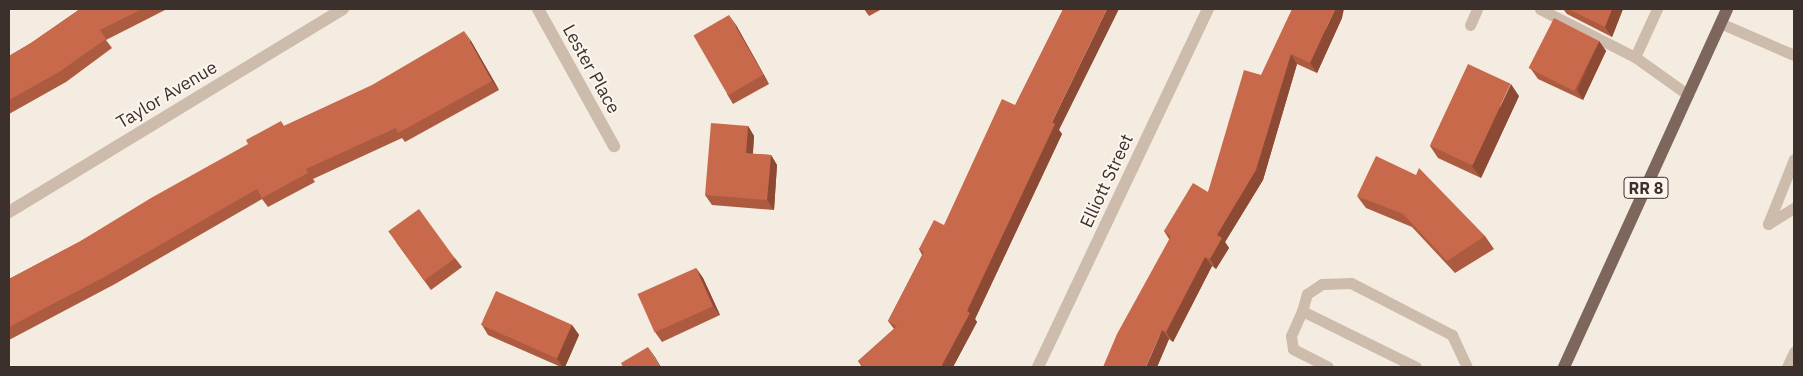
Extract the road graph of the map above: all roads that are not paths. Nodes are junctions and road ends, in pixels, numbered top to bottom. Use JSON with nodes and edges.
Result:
{"nodes":[{"id":1,"x":344,"y":9,"type":"edge"},
{"id":2,"x":538,"y":9,"type":"edge"},
{"id":3,"x":1208,"y":9,"type":"edge"},
{"id":4,"x":1476,"y":9,"type":"edge"},
{"id":5,"x":1540,"y":9,"type":"edge"},
{"id":6,"x":1657,"y":9,"type":"edge"},
{"id":7,"x":1727,"y":9,"type":"edge"},
{"id":8,"x":1720,"y":23,"type":"junction"},
{"id":9,"x":1470,"y":25,"type":"dead end"},
{"id":10,"x":1794,"y":55,"type":"edge"},
{"id":11,"x":1636,"y":57,"type":"junction"},
{"id":12,"x":1688,"y":95,"type":"junction"},
{"id":13,"x":614,"y":146,"type":"dead end"},
{"id":14,"x":1794,"y":159,"type":"edge"},
{"id":15,"x":1794,"y":208,"type":"edge"},
{"id":16,"x":9,"y":212,"type":"edge"},
{"id":17,"x":1302,"y":311,"type":"junction"},
{"id":18,"x":1794,"y":352,"type":"edge"},
{"id":19,"x":1038,"y":367,"type":"edge"},
{"id":20,"x":1328,"y":367,"type":"edge"},
{"id":21,"x":1416,"y":367,"type":"edge"},
{"id":22,"x":1467,"y":367,"type":"edge"},
{"id":23,"x":1564,"y":367,"type":"edge"},
{"id":24,"x":1787,"y":367,"type":"edge"}],
"edges":[{"from":1,"to":16,"type":"street","name":"Taylor Avenue"},
{"from":2,"to":13,"type":"street","name":"Lester Place"},
{"from":3,"to":19,"type":"street","name":"Elliott Street"},
{"from":4,"to":9,"type":"lane"},
{"from":5,"to":11,"type":"lane"},
{"from":6,"to":11,"type":"lane"},
{"from":7,"to":8,"type":"main road","number":"RR 8"},
{"from":8,"to":10,"type":"lane"},
{"from":8,"to":12,"type":"main road","number":"RR 8"},
{"from":11,"to":12,"type":"lane"},
{"from":12,"to":23,"type":"main road","number":"RR 8"},
{"from":14,"to":15,"type":"lane"},
{"from":17,"to":20,"type":"lane"},
{"from":17,"to":21,"type":"lane"},
{"from":17,"to":22,"type":"lane"},
{"from":18,"to":24,"type":"lane"}]}
